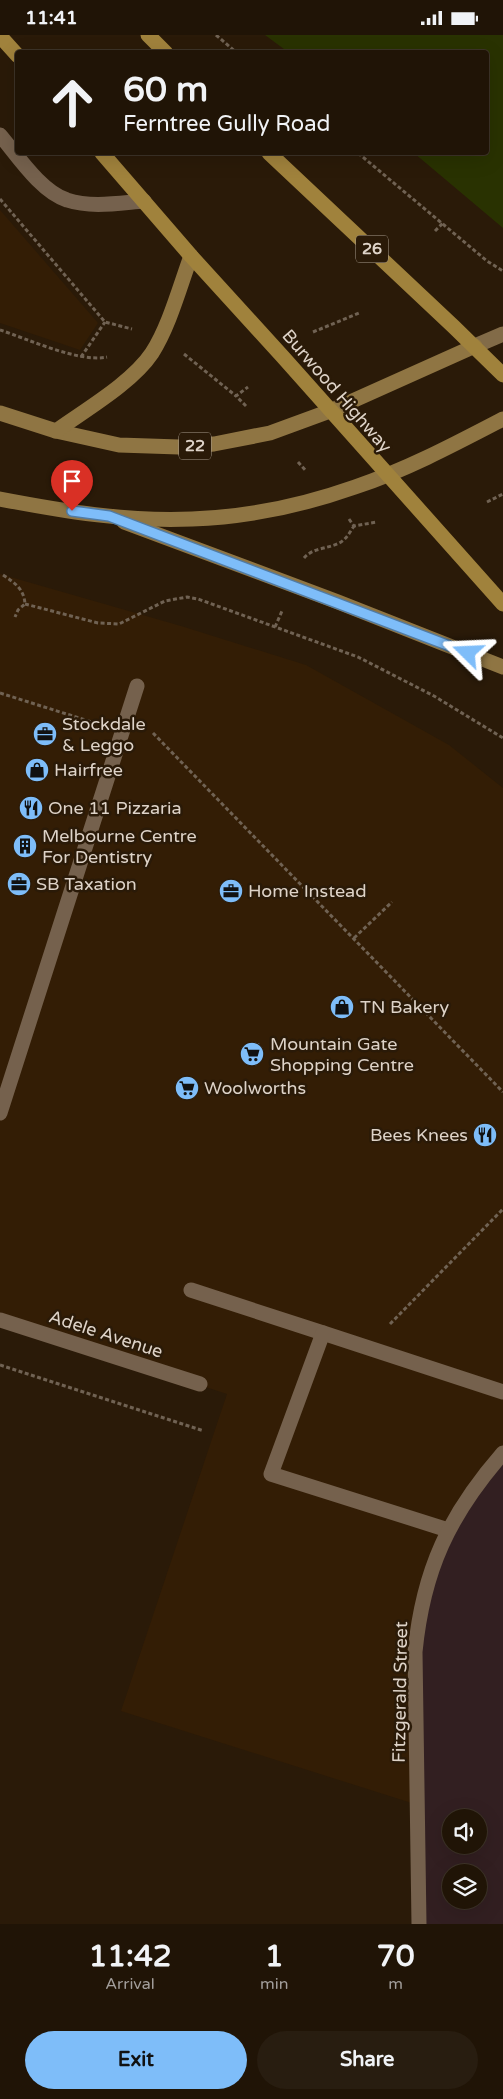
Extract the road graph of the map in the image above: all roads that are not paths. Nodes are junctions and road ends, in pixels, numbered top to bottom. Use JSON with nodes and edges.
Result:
{"nodes":[{"id":1,"x":148,"y":35,"type":"edge"},
{"id":2,"x":0,"y":36,"type":"edge"},
{"id":3,"x":163,"y":50,"type":"edge"},
{"id":4,"x":15,"y":53,"type":"edge"},
{"id":5,"x":0,"y":135,"type":"edge"},
{"id":6,"x":15,"y":152,"type":"edge"},
{"id":7,"x":17,"y":155,"type":"edge"},
{"id":8,"x":104,"y":155,"type":"edge"},
{"id":9,"x":271,"y":155,"type":"edge"},
{"id":10,"x":144,"y":201,"type":"junction"},
{"id":11,"x":191,"y":256,"type":"junction"},
{"id":12,"x":503,"y":334,"type":"edge"},
{"id":13,"x":475,"y":346,"type":"junction"},
{"id":14,"x":503,"y":375,"type":"edge"},
{"id":15,"x":330,"y":411,"type":"junction"},
{"id":16,"x":0,"y":413,"type":"edge"},
{"id":17,"x":503,"y":419,"type":"edge"},
{"id":18,"x":56,"y":431,"type":"junction"},
{"id":19,"x":386,"y":475,"type":"junction"},
{"id":20,"x":0,"y":499,"type":"edge"},
{"id":21,"x":109,"y":516,"type":"junction"},
{"id":22,"x":503,"y":605,"type":"edge"},
{"id":23,"x":503,"y":667,"type":"edge"},
{"id":24,"x":137,"y":687,"type":"dead end"},
{"id":25,"x":0,"y":1113,"type":"edge"},
{"id":26,"x":191,"y":1290,"type":"dead end"},
{"id":27,"x":0,"y":1319,"type":"edge"},
{"id":28,"x":323,"y":1333,"type":"junction"},
{"id":29,"x":200,"y":1384,"type":"dead end"},
{"id":30,"x":503,"y":1392,"type":"edge"},
{"id":31,"x":503,"y":1453,"type":"edge"},
{"id":32,"x":448,"y":1530,"type":"junction"},
{"id":33,"x":419,"y":1924,"type":"edge"}],
"edges":[{"from":1,"to":3,"type":"highway"},
{"from":2,"to":4,"type":"highway"},
{"from":5,"to":6,"type":"street"},
{"from":7,"to":10,"type":"street"},
{"from":8,"to":10,"type":"highway","name":"Burwood Highway"},
{"from":9,"to":13,"type":"highway","number":"26"},
{"from":10,"to":11,"type":"highway","name":"Burwood Highway"},
{"from":11,"to":15,"type":"highway","name":"Burwood Highway"},
{"from":11,"to":18,"type":"main road"},
{"from":12,"to":13,"type":"main road"},
{"from":13,"to":14,"type":"highway"},
{"from":13,"to":15,"type":"main road","number":"22"},
{"from":15,"to":18,"type":"main road","number":"22"},
{"from":15,"to":19,"type":"highway","name":"Burwood Highway"},
{"from":16,"to":18,"type":"main road","number":"22"},
{"from":17,"to":19,"type":"main road"},
{"from":19,"to":21,"type":"main road"},
{"from":19,"to":22,"type":"highway","name":"Burwood Highway"},
{"from":20,"to":21,"type":"main road"},
{"from":21,"to":23,"type":"main road"},
{"from":24,"to":25,"type":"street"},
{"from":26,"to":28,"type":"street"},
{"from":27,"to":29,"type":"street","name":"Adele Avenue"},
{"from":28,"to":30,"type":"street"},
{"from":28,"to":32,"type":"street"},
{"from":31,"to":32,"type":"street","name":"Fitzgerald Street"},
{"from":32,"to":33,"type":"street","name":"Fitzgerald Street"}]}
